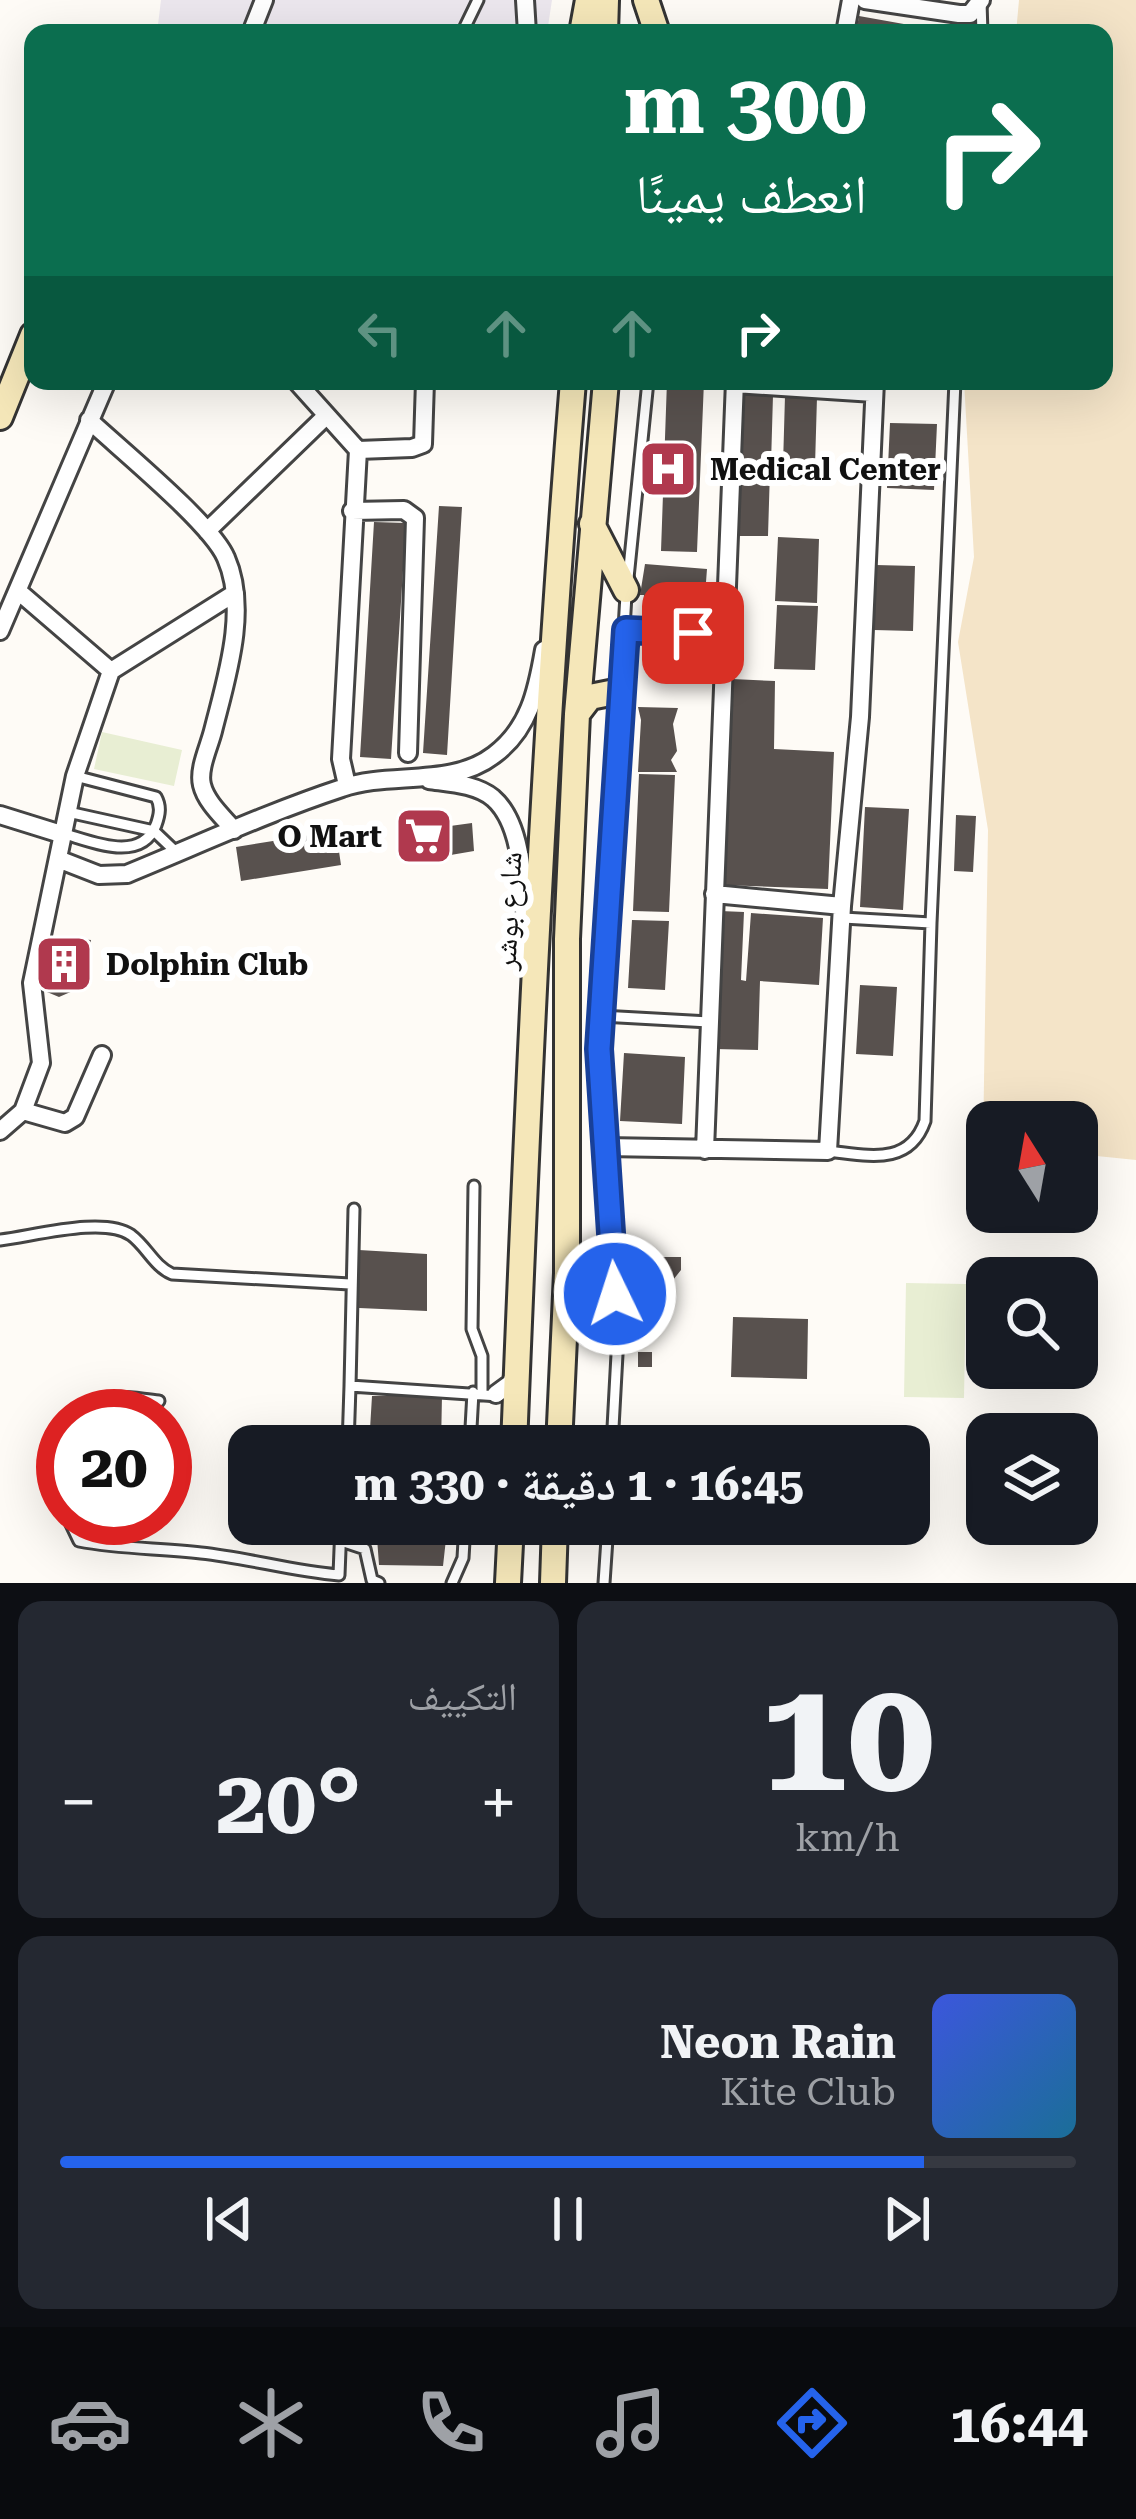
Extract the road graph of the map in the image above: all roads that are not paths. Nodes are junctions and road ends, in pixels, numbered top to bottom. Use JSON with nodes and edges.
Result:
{"nodes":[{"id":1,"x":865,"y":0,"type":"edge"},
{"id":2,"x":878,"y":1,"type":"edge"},
{"id":3,"x":981,"y":1,"type":"edge"},
{"id":4,"x":24,"y":357,"type":"edge"},
{"id":5,"x":103,"y":390,"type":"edge"},
{"id":6,"x":304,"y":390,"type":"edge"},
{"id":7,"x":425,"y":390,"type":"edge"},
{"id":8,"x":572,"y":390,"type":"edge"},
{"id":9,"x":605,"y":390,"type":"edge"},
{"id":10,"x":647,"y":390,"type":"edge"},
{"id":11,"x":735,"y":390,"type":"edge"},
{"id":12,"x":874,"y":390,"type":"edge"},
{"id":13,"x":955,"y":390,"type":"edge"},
{"id":14,"x":326,"y":416,"type":"junction"},
{"id":15,"x":0,"y":417,"type":"edge"},
{"id":16,"x":89,"y":420,"type":"junction"},
{"id":17,"x":358,"y":450,"type":"junction"},
{"id":18,"x":352,"y":511,"type":"junction"},
{"id":19,"x":592,"y":524,"type":"junction"},
{"id":20,"x":207,"y":531,"type":"junction"},
{"id":21,"x":558,"y":560,"type":"junction"},
{"id":22,"x":626,"y":590,"type":"junction"},
{"id":23,"x":18,"y":591,"type":"junction"},
{"id":24,"x":235,"y":593,"type":"junction"},
{"id":25,"x":626,"y":630,"type":"junction"},
{"id":26,"x":0,"y":632,"type":"edge"},
{"id":27,"x":727,"y":635,"type":"junction"},
{"id":28,"x":111,"y":671,"type":"junction"},
{"id":29,"x":620,"y":691,"type":"junction"},
{"id":30,"x":577,"y":714,"type":"junction"},
{"id":31,"x":408,"y":753,"type":"dead end"},
{"id":32,"x":75,"y":776,"type":"junction"},
{"id":33,"x":417,"y":778,"type":"junction"},
{"id":34,"x":347,"y":785,"type":"junction"},
{"id":35,"x":67,"y":812,"type":"junction"},
{"id":36,"x":0,"y":815,"type":"edge"},
{"id":37,"x":234,"y":830,"type":"junction"},
{"id":38,"x":154,"y":831,"type":"junction"},
{"id":39,"x":61,"y":833,"type":"junction"},
{"id":40,"x":177,"y":854,"type":"junction"},
{"id":41,"x":58,"y":859,"type":"junction"},
{"id":42,"x":714,"y":894,"type":"junction"},
{"id":43,"x":842,"y":912,"type":"junction"},
{"id":44,"x":931,"y":922,"type":"junction"},
{"id":45,"x":601,"y":1016,"type":"junction"},
{"id":46,"x":710,"y":1022,"type":"junction"},
{"id":47,"x":530,"y":1051,"type":"junction"},
{"id":48,"x":102,"y":1055,"type":"dead end"},
{"id":49,"x":23,"y":1111,"type":"junction"},
{"id":50,"x":0,"y":1131,"type":"edge"},
{"id":51,"x":605,"y":1147,"type":"junction"},
{"id":52,"x":705,"y":1150,"type":"junction"},
{"id":53,"x":828,"y":1151,"type":"junction"},
{"id":54,"x":474,"y":1186,"type":"dead end"},
{"id":55,"x":354,"y":1209,"type":"dead end"},
{"id":56,"x":0,"y":1240,"type":"edge"},
{"id":57,"x":567,"y":1273,"type":"junction"},
{"id":58,"x":350,"y":1284,"type":"junction"},
{"id":59,"x":618,"y":1336,"type":"junction"},
{"id":60,"x":517,"y":1365,"type":"junction"},
{"id":61,"x":350,"y":1386,"type":"junction"},
{"id":62,"x":484,"y":1393,"type":"junction"},
{"id":63,"x":515,"y":1417,"type":"junction"},
{"id":64,"x":349,"y":1425,"type":"edge"},
{"id":65,"x":476,"y":1425,"type":"edge"},
{"id":66,"x":515,"y":1425,"type":"edge"},
{"id":67,"x":560,"y":1425,"type":"edge"},
{"id":68,"x":613,"y":1425,"type":"edge"},
{"id":69,"x":117,"y":1545,"type":"edge"},
{"id":70,"x":340,"y":1545,"type":"edge"},
{"id":71,"x":352,"y":1545,"type":"edge"},
{"id":72,"x":464,"y":1545,"type":"edge"},
{"id":73,"x":510,"y":1545,"type":"edge"},
{"id":74,"x":554,"y":1545,"type":"edge"},
{"id":75,"x":607,"y":1545,"type":"edge"},
{"id":76,"x":322,"y":1578,"type":"edge"},
{"id":77,"x":339,"y":1579,"type":"edge"},
{"id":78,"x":379,"y":1583,"type":"edge"},
{"id":79,"x":452,"y":1583,"type":"edge"},
{"id":80,"x":508,"y":1583,"type":"edge"},
{"id":81,"x":553,"y":1583,"type":"edge"},
{"id":82,"x":604,"y":1583,"type":"edge"}],
"edges":[{"from":1,"to":2,"type":"street"},
{"from":2,"to":3,"type":"street"},
{"from":4,"to":15,"type":"main road"},
{"from":5,"to":16,"type":"street"},
{"from":6,"to":14,"type":"street"},
{"from":7,"to":17,"type":"street"},
{"from":8,"to":21,"type":"main road","name":"شارع بوشر"},
{"from":9,"to":19,"type":"main road","name":"شارع بوشر"},
{"from":10,"to":22,"type":"lane"},
{"from":11,"to":27,"type":"street"},
{"from":12,"to":43,"type":"street"},
{"from":13,"to":44,"type":"lane"},
{"from":14,"to":17,"type":"street"},
{"from":14,"to":20,"type":"street"},
{"from":16,"to":20,"type":"street"},
{"from":16,"to":23,"type":"street"},
{"from":17,"to":18,"type":"street"},
{"from":18,"to":31,"type":"street"},
{"from":18,"to":34,"type":"street"},
{"from":19,"to":22,"type":"main road"},
{"from":19,"to":30,"type":"main road","name":"شارع بوشر"},
{"from":20,"to":24,"type":"street"},
{"from":21,"to":33,"type":"street"},
{"from":21,"to":47,"type":"main road","name":"شارع بوشر"},
{"from":22,"to":25,"type":"lane"},
{"from":23,"to":26,"type":"street"},
{"from":23,"to":28,"type":"street"},
{"from":24,"to":28,"type":"street"},
{"from":24,"to":37,"type":"street"},
{"from":25,"to":27,"type":"street"},
{"from":25,"to":29,"type":"lane"},
{"from":27,"to":42,"type":"street"},
{"from":28,"to":32,"type":"street"},
{"from":29,"to":30,"type":"main road"},
{"from":29,"to":45,"type":"lane"},
{"from":30,"to":57,"type":"main road","name":"شارع بوشر"},
{"from":32,"to":35,"type":"street"},
{"from":32,"to":38,"type":"lane"},
{"from":33,"to":34,"type":"street"},
{"from":33,"to":47,"type":"street"},
{"from":34,"to":37,"type":"street"},
{"from":35,"to":38,"type":"lane"},
{"from":35,"to":39,"type":"street"},
{"from":36,"to":39,"type":"street"},
{"from":37,"to":40,"type":"street"},
{"from":38,"to":39,"type":"lane"},
{"from":38,"to":40,"type":"lane"},
{"from":39,"to":41,"type":"street"},
{"from":40,"to":41,"type":"street"},
{"from":41,"to":49,"type":"street"},
{"from":42,"to":43,"type":"street"},
{"from":42,"to":46,"type":"street"},
{"from":43,"to":44,"type":"lane"},
{"from":43,"to":53,"type":"street"},
{"from":44,"to":53,"type":"lane"},
{"from":45,"to":46,"type":"lane"},
{"from":45,"to":51,"type":"lane"},
{"from":46,"to":52,"type":"street"},
{"from":47,"to":60,"type":"main road","name":"شارع بوشر"},
{"from":48,"to":49,"type":"street"},
{"from":49,"to":50,"type":"street"},
{"from":51,"to":52,"type":"street"},
{"from":51,"to":59,"type":"lane"},
{"from":52,"to":53,"type":"street"},
{"from":54,"to":62,"type":"lane"},
{"from":55,"to":58,"type":"lane"},
{"from":56,"to":58,"type":"lane"},
{"from":57,"to":59,"type":"main road"},
{"from":57,"to":67,"type":"main road","name":"شارع بوشر"},
{"from":58,"to":61,"type":"lane"},
{"from":59,"to":68,"type":"lane"},
{"from":60,"to":62,"type":"street"},
{"from":60,"to":63,"type":"main road","name":"شارع بوشر"},
{"from":61,"to":62,"type":"lane"},
{"from":61,"to":64,"type":"lane"},
{"from":62,"to":63,"type":"lane"},
{"from":62,"to":65,"type":"lane"},
{"from":63,"to":66,"type":"main road","name":"شارع بوشر"},
{"from":69,"to":76,"type":"lane"},
{"from":70,"to":77,"type":"lane"},
{"from":71,"to":78,"type":"lane"},
{"from":72,"to":79,"type":"lane"},
{"from":73,"to":80,"type":"main road"},
{"from":74,"to":81,"type":"main road"},
{"from":75,"to":82,"type":"lane"},
{"from":76,"to":77,"type":"lane"}]}
